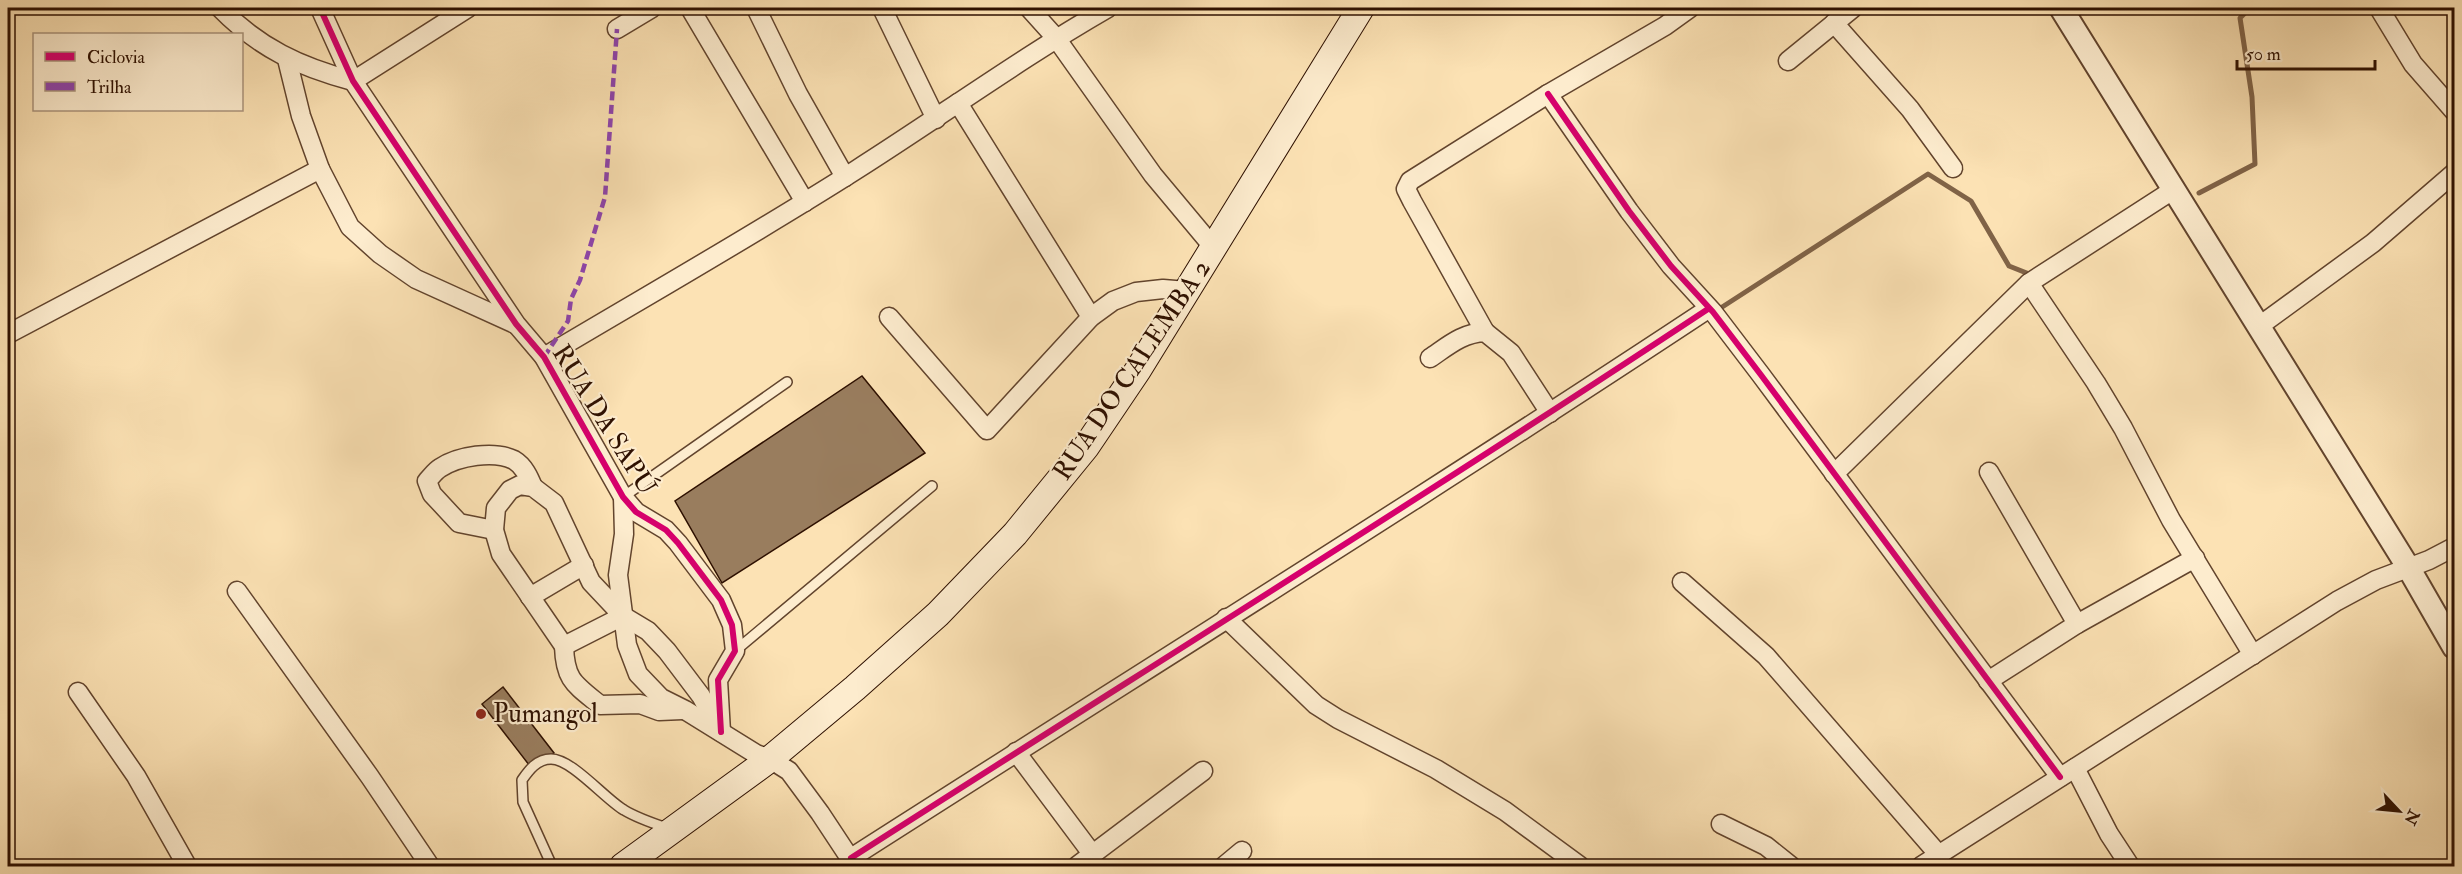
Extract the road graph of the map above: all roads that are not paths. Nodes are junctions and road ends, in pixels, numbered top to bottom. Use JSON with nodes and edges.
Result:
{"nodes":[{"id":1,"x":220,"y":8,"type":"edge"},
{"id":2,"x":320,"y":8,"type":"edge"},
{"id":3,"x":468,"y":8,"type":"edge"},
{"id":4,"x":652,"y":8,"type":"edge"},
{"id":5,"x":690,"y":8,"type":"edge"},
{"id":6,"x":756,"y":8,"type":"edge"},
{"id":7,"x":882,"y":8,"type":"edge"},
{"id":8,"x":1029,"y":8,"type":"edge"},
{"id":9,"x":1108,"y":8,"type":"edge"},
{"id":10,"x":1361,"y":8,"type":"edge"},
{"id":11,"x":1690,"y":8,"type":"edge"},
{"id":12,"x":1853,"y":8,"type":"edge"},
{"id":13,"x":2061,"y":8,"type":"edge"},
{"id":14,"x":2379,"y":8,"type":"edge"},
{"id":15,"x":1834,"y":23,"type":"junction"},
{"id":16,"x":617,"y":28,"type":"dead end"},
{"id":17,"x":1056,"y":38,"type":"junction"},
{"id":18,"x":287,"y":59,"type":"junction"},
{"id":19,"x":1788,"y":61,"type":"dead end"},
{"id":20,"x":353,"y":81,"type":"junction"},
{"id":21,"x":1548,"y":94,"type":"junction"},
{"id":22,"x":958,"y":102,"type":"junction"},
{"id":23,"x":2454,"y":111,"type":"edge"},
{"id":24,"x":936,"y":119,"type":"junction"},
{"id":25,"x":1953,"y":168,"type":"dead end"},
{"id":26,"x":320,"y":169,"type":"junction"},
{"id":27,"x":845,"y":177,"type":"junction"},
{"id":28,"x":2451,"y":183,"type":"edge"},
{"id":29,"x":2173,"y":190,"type":"junction"},
{"id":30,"x":805,"y":202,"type":"junction"},
{"id":31,"x":1214,"y":249,"type":"junction"},
{"id":32,"x":2029,"y":284,"type":"junction"},
{"id":33,"x":1187,"y":291,"type":"junction"},
{"id":34,"x":1708,"y":309,"type":"junction"},
{"id":35,"x":889,"y":317,"type":"dead end"},
{"id":36,"x":1091,"y":317,"type":"junction"},
{"id":37,"x":516,"y":324,"type":"junction"},
{"id":38,"x":2258,"y":327,"type":"junction"},
{"id":39,"x":1485,"y":332,"type":"junction"},
{"id":40,"x":8,"y":334,"type":"edge"},
{"id":41,"x":544,"y":357,"type":"junction"},
{"id":42,"x":1430,"y":358,"type":"dead end"},
{"id":43,"x":787,"y":382,"type":"dead end"},
{"id":44,"x":1550,"y":413,"type":"junction"},
{"id":45,"x":1989,"y":472,"type":"dead end"},
{"id":46,"x":1834,"y":474,"type":"junction"},
{"id":47,"x":932,"y":486,"type":"dead end"},
{"id":48,"x":533,"y":487,"type":"junction"},
{"id":49,"x":623,"y":497,"type":"junction"},
{"id":50,"x":494,"y":530,"type":"junction"},
{"id":51,"x":2454,"y":547,"type":"edge"},
{"id":52,"x":2195,"y":558,"type":"junction"},
{"id":53,"x":584,"y":564,"type":"junction"},
{"id":54,"x":2408,"y":567,"type":"junction"},
{"id":55,"x":1682,"y":582,"type":"dead end"},
{"id":56,"x":237,"y":591,"type":"dead end"},
{"id":57,"x":530,"y":597,"type":"junction"},
{"id":58,"x":623,"y":616,"type":"junction"},
{"id":59,"x":1226,"y":618,"type":"junction"},
{"id":60,"x":2077,"y":624,"type":"junction"},
{"id":61,"x":564,"y":646,"type":"junction"},
{"id":62,"x":2454,"y":647,"type":"edge"},
{"id":63,"x":735,"y":651,"type":"junction"},
{"id":64,"x":2253,"y":655,"type":"junction"},
{"id":65,"x":718,"y":680,"type":"junction"},
{"id":66,"x":1988,"y":681,"type":"junction"},
{"id":67,"x":78,"y":692,"type":"dead end"},
{"id":68,"x":701,"y":696,"type":"junction"},
{"id":69,"x":685,"y":710,"type":"junction"},
{"id":70,"x":721,"y":732,"type":"junction"},
{"id":71,"x":1017,"y":752,"type":"junction"},
{"id":72,"x":770,"y":759,"type":"junction"},
{"id":73,"x":1203,"y":771,"type":"dead end"},
{"id":74,"x":2067,"y":773,"type":"junction"},
{"id":75,"x":1720,"y":825,"type":"dead end"},
{"id":76,"x":672,"y":830,"type":"junction"},
{"id":77,"x":1242,"y":851,"type":"dead end"},
{"id":78,"x":1093,"y":855,"type":"junction"},
{"id":79,"x":1939,"y":855,"type":"junction"},
{"id":80,"x":853,"y":862,"type":"edge"},
{"id":81,"x":187,"y":867,"type":"edge"},
{"id":82,"x":430,"y":867,"type":"edge"},
{"id":83,"x":552,"y":867,"type":"edge"},
{"id":84,"x":623,"y":867,"type":"edge"},
{"id":85,"x":1077,"y":867,"type":"edge"},
{"id":86,"x":1224,"y":867,"type":"edge"},
{"id":87,"x":1580,"y":867,"type":"edge"},
{"id":88,"x":1791,"y":867,"type":"edge"},
{"id":89,"x":1921,"y":867,"type":"edge"},
{"id":90,"x":2130,"y":867,"type":"edge"}],
"edges":[{"from":1,"to":18,"type":"street"},
{"from":2,"to":20,"type":"street","name":"RUA DA SAPÚ"},
{"from":3,"to":20,"type":"street"},
{"from":4,"to":16,"type":"street"},
{"from":5,"to":30,"type":"street"},
{"from":6,"to":27,"type":"street"},
{"from":7,"to":24,"type":"street"},
{"from":8,"to":17,"type":"street"},
{"from":9,"to":17,"type":"street"},
{"from":10,"to":31,"type":"main road","name":"RUA DO CALEMBA 2"},
{"from":11,"to":21,"type":"street"},
{"from":12,"to":15,"type":"street"},
{"from":13,"to":29,"type":"street"},
{"from":14,"to":23,"type":"street"},
{"from":15,"to":19,"type":"street"},
{"from":15,"to":25,"type":"street"},
{"from":17,"to":22,"type":"street"},
{"from":17,"to":31,"type":"street"},
{"from":18,"to":20,"type":"street"},
{"from":18,"to":26,"type":"street"},
{"from":20,"to":37,"type":"street","name":"RUA DA SAPÚ"},
{"from":21,"to":34,"type":"street"},
{"from":21,"to":39,"type":"street"},
{"from":22,"to":24,"type":"street"},
{"from":22,"to":36,"type":"street"},
{"from":24,"to":27,"type":"street"},
{"from":26,"to":37,"type":"street"},
{"from":26,"to":40,"type":"street"},
{"from":27,"to":30,"type":"street"},
{"from":28,"to":38,"type":"street"},
{"from":29,"to":32,"type":"street"},
{"from":29,"to":38,"type":"street"},
{"from":30,"to":41,"type":"street"},
{"from":31,"to":33,"type":"main road","name":"RUA DO CALEMBA 2"},
{"from":32,"to":46,"type":"street"},
{"from":32,"to":52,"type":"street"},
{"from":33,"to":36,"type":"street"},
{"from":33,"to":72,"type":"main road","name":"RUA DO CALEMBA 2"},
{"from":34,"to":44,"type":"street"},
{"from":34,"to":46,"type":"street"},
{"from":35,"to":36,"type":"street"},
{"from":37,"to":41,"type":"street","name":"RUA DA SAPÚ"},
{"from":38,"to":54,"type":"street"},
{"from":39,"to":42,"type":"street"},
{"from":39,"to":44,"type":"street"},
{"from":41,"to":49,"type":"street","name":"RUA DA SAPÚ"},
{"from":43,"to":49,"type":"lane"},
{"from":44,"to":59,"type":"street"},
{"from":45,"to":60,"type":"street"},
{"from":46,"to":66,"type":"street"},
{"from":47,"to":63,"type":"lane"},
{"from":48,"to":50,"type":"street"},
{"from":48,"to":50,"type":"street"},
{"from":48,"to":53,"type":"street"},
{"from":49,"to":58,"type":"street"},
{"from":49,"to":63,"type":"street","name":"RUA DA SAPÚ"},
{"from":50,"to":57,"type":"street"},
{"from":51,"to":54,"type":"street"},
{"from":52,"to":60,"type":"street"},
{"from":52,"to":64,"type":"street"},
{"from":53,"to":57,"type":"street"},
{"from":53,"to":58,"type":"street"},
{"from":54,"to":62,"type":"street"},
{"from":54,"to":64,"type":"street"},
{"from":55,"to":79,"type":"street"},
{"from":56,"to":82,"type":"street"},
{"from":57,"to":61,"type":"street"},
{"from":58,"to":61,"type":"street"},
{"from":58,"to":68,"type":"street"},
{"from":58,"to":69,"type":"street"},
{"from":59,"to":71,"type":"street"},
{"from":59,"to":87,"type":"street"},
{"from":60,"to":66,"type":"street"},
{"from":61,"to":69,"type":"street"},
{"from":63,"to":65,"type":"street"},
{"from":64,"to":74,"type":"street"},
{"from":65,"to":68,"type":"street"},
{"from":65,"to":70,"type":"street"},
{"from":66,"to":74,"type":"street"},
{"from":67,"to":81,"type":"street"},
{"from":68,"to":69,"type":"street"},
{"from":68,"to":70,"type":"street"},
{"from":69,"to":70,"type":"street"},
{"from":70,"to":72,"type":"street"},
{"from":71,"to":78,"type":"street"},
{"from":71,"to":80,"type":"street"},
{"from":72,"to":76,"type":"main road","name":"RUA DO CALEMBA 2"},
{"from":72,"to":80,"type":"street"},
{"from":73,"to":78,"type":"street"},
{"from":74,"to":79,"type":"street"},
{"from":74,"to":90,"type":"street"},
{"from":75,"to":88,"type":"street"},
{"from":76,"to":83,"type":"lane"},
{"from":76,"to":84,"type":"main road","name":"RUA DO CALEMBA 2"},
{"from":77,"to":86,"type":"street"},
{"from":78,"to":85,"type":"street"},
{"from":79,"to":89,"type":"street"}]}
